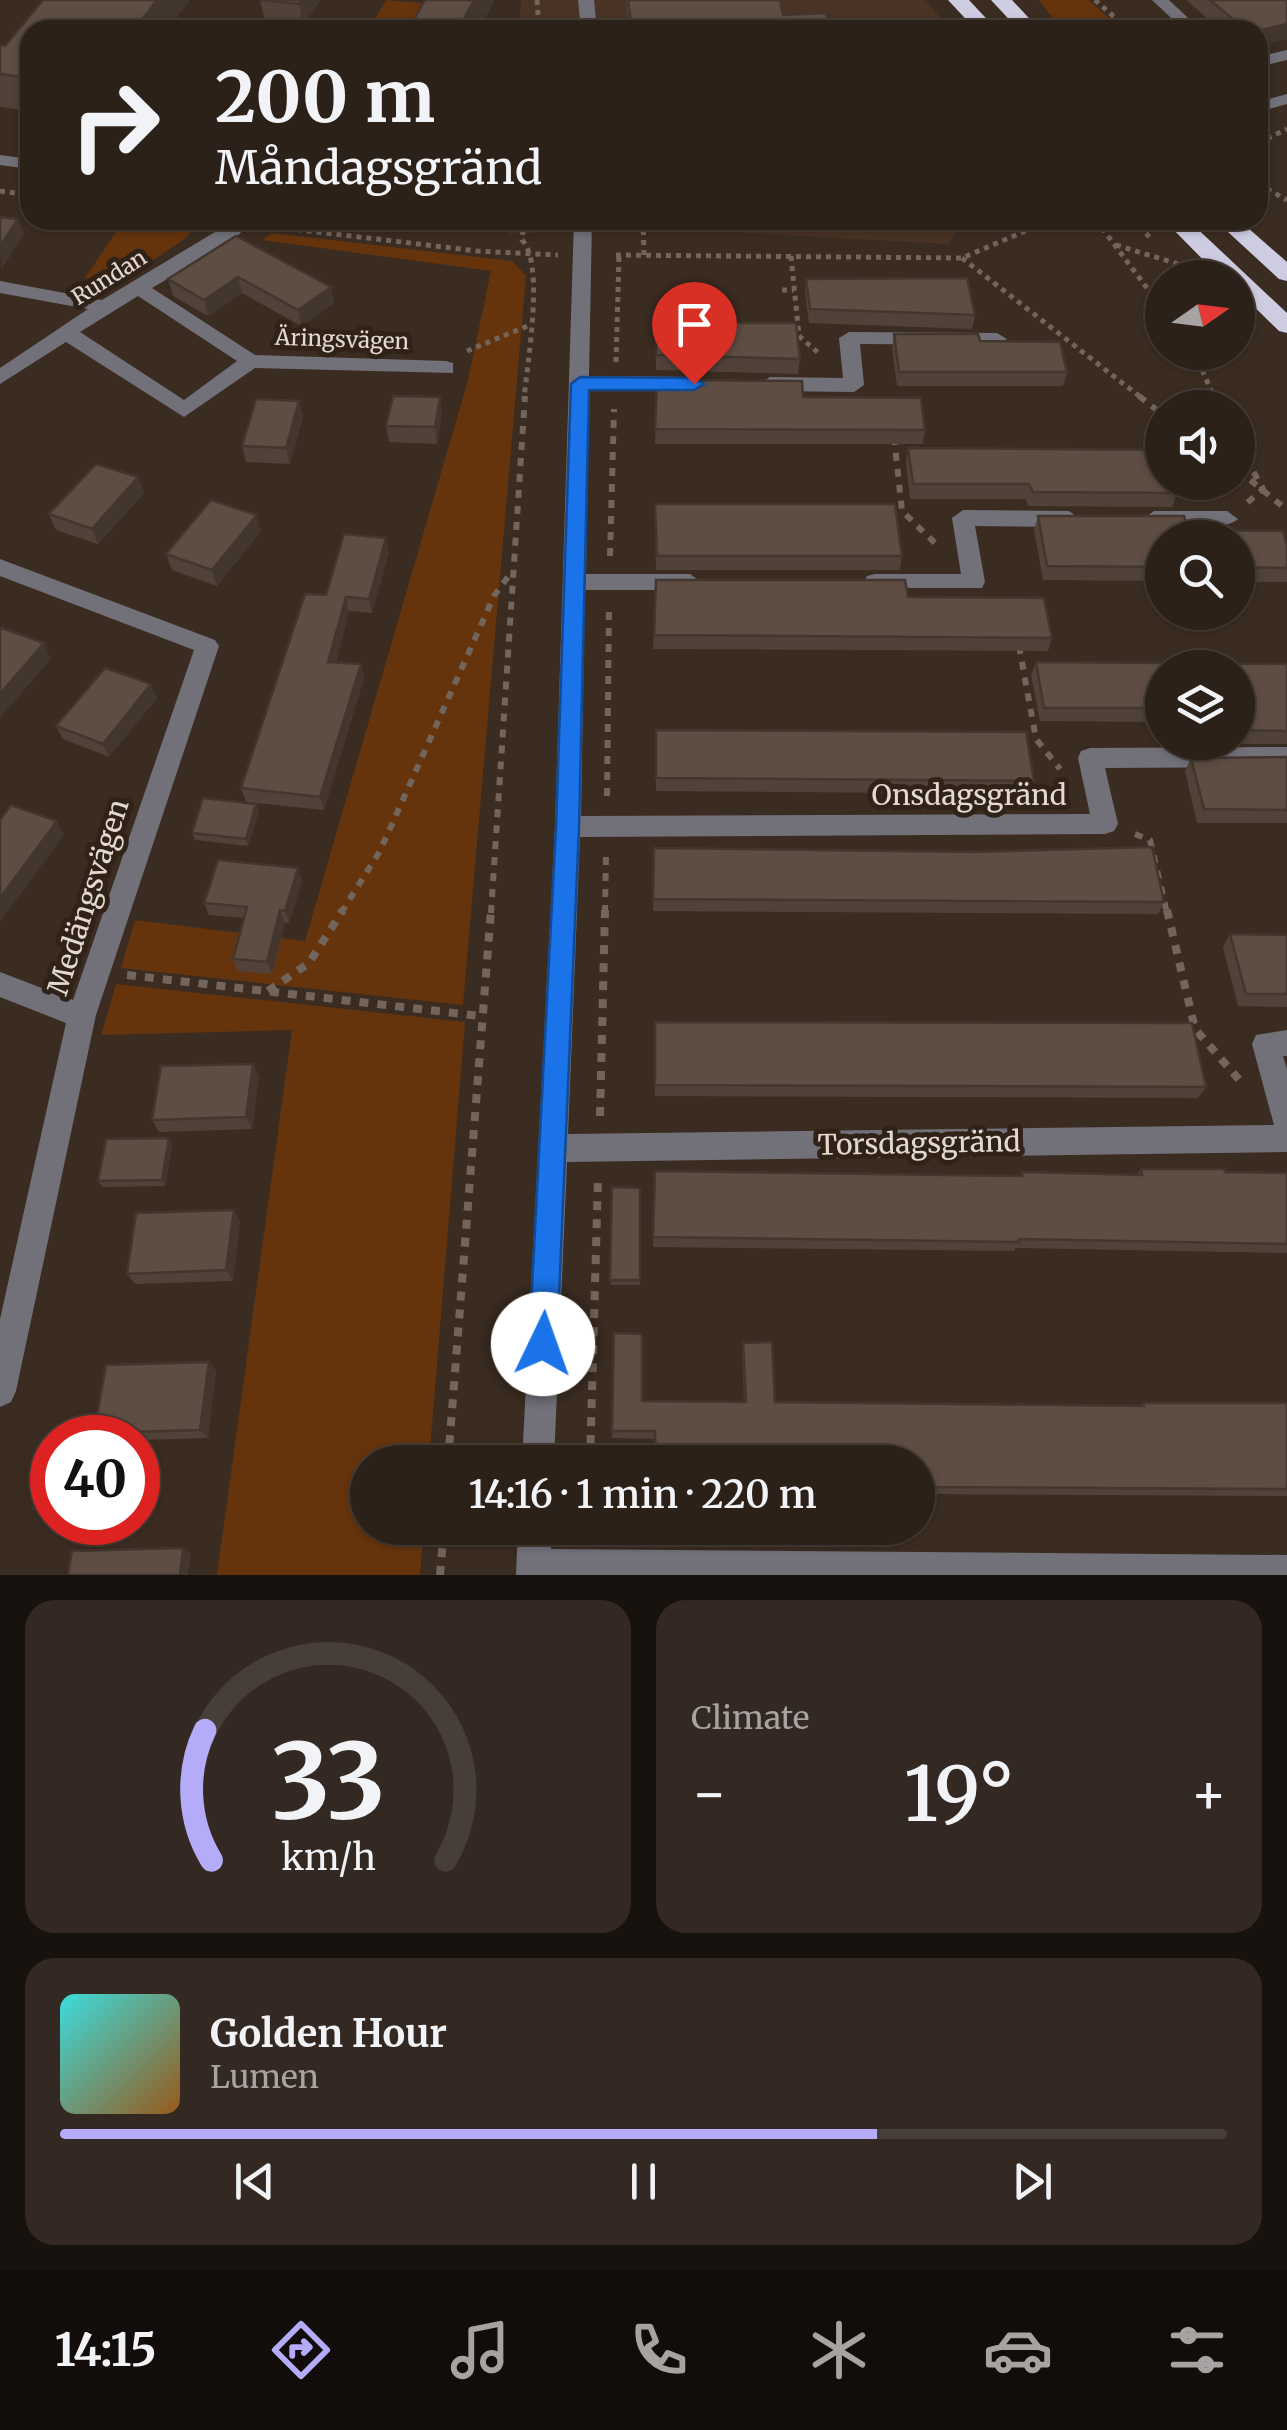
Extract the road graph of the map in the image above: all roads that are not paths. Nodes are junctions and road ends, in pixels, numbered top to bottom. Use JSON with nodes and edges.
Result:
{"nodes":[{"id":1,"x":958,"y":0,"type":"edge"},
{"id":2,"x":1001,"y":0,"type":"edge"},
{"id":3,"x":1160,"y":0,"type":"edge"},
{"id":4,"x":977,"y":20,"type":"edge"},
{"id":5,"x":1020,"y":20,"type":"edge"},
{"id":6,"x":1182,"y":20,"type":"edge"},
{"id":7,"x":231,"y":230,"type":"edge"},
{"id":8,"x":583,"y":230,"type":"edge"},
{"id":9,"x":1186,"y":230,"type":"edge"},
{"id":10,"x":1237,"y":230,"type":"edge"},
{"id":11,"x":1217,"y":260,"type":"edge"},
{"id":12,"x":1287,"y":274,"type":"edge"},
{"id":13,"x":138,"y":287,"type":"junction"},
{"id":14,"x":0,"y":288,"type":"edge"},
{"id":15,"x":1255,"y":296,"type":"edge"},
{"id":16,"x":104,"y":308,"type":"junction"},
{"id":17,"x":1287,"y":326,"type":"edge"},
{"id":18,"x":67,"y":333,"type":"junction"},
{"id":19,"x":997,"y":339,"type":"edge"},
{"id":20,"x":252,"y":361,"type":"junction"},
{"id":21,"x":446,"y":368,"type":"road end"},
{"id":22,"x":0,"y":377,"type":"edge"},
{"id":23,"x":580,"y":384,"type":"junction"},
{"id":24,"x":714,"y":384,"type":"edge"},
{"id":25,"x":754,"y":384,"type":"edge"},
{"id":26,"x":1095,"y":519,"type":"edge"},
{"id":27,"x":1132,"y":519,"type":"edge"},
{"id":28,"x":1227,"y":520,"type":"dead end"},
{"id":29,"x":0,"y":566,"type":"edge"},
{"id":30,"x":575,"y":582,"type":"junction"},
{"id":31,"x":705,"y":582,"type":"edge"},
{"id":32,"x":859,"y":582,"type":"edge"},
{"id":33,"x":1287,"y":757,"type":"edge"},
{"id":34,"x":568,"y":827,"type":"junction"},
{"id":35,"x":0,"y":984,"type":"edge"},
{"id":36,"x":82,"y":1015,"type":"junction"},
{"id":37,"x":1287,"y":1043,"type":"edge"},
{"id":38,"x":1287,"y":1122,"type":"edge"},
{"id":39,"x":1287,"y":1138,"type":"edge"},
{"id":40,"x":552,"y":1148,"type":"junction"},
{"id":41,"x":0,"y":1390,"type":"edge"},
{"id":42,"x":539,"y":1445,"type":"edge"},
{"id":43,"x":534,"y":1545,"type":"edge"},
{"id":44,"x":533,"y":1570,"type":"edge"},
{"id":45,"x":1287,"y":1572,"type":"edge"}],
"edges":[{"from":1,"to":4,"type":"highway"},
{"from":2,"to":5,"type":"highway"},
{"from":3,"to":6,"type":"street"},
{"from":7,"to":13,"type":"street","name":"Rundan"},
{"from":8,"to":23,"type":"street"},
{"from":9,"to":11,"type":"highway"},
{"from":10,"to":12,"type":"highway"},
{"from":13,"to":16,"type":"street","name":"Rundan"},
{"from":13,"to":20,"type":"street","name":"Äringsvägen"},
{"from":14,"to":16,"type":"street"},
{"from":15,"to":17,"type":"highway"},
{"from":16,"to":18,"type":"street","name":"Rundan"},
{"from":18,"to":20,"type":"street"},
{"from":18,"to":22,"type":"street","name":"Rundan"},
{"from":19,"to":25,"type":"street"},
{"from":20,"to":21,"type":"street","name":"Äringsvägen"},
{"from":23,"to":24,"type":"street"},
{"from":23,"to":30,"type":"street"},
{"from":26,"to":32,"type":"street"},
{"from":27,"to":28,"type":"street"},
{"from":29,"to":36,"type":"street","name":"Medängsvägen"},
{"from":30,"to":31,"type":"street"},
{"from":30,"to":34,"type":"street"},
{"from":33,"to":34,"type":"street","name":"Onsdagsgränd"},
{"from":34,"to":40,"type":"street"},
{"from":35,"to":36,"type":"street"},
{"from":36,"to":41,"type":"street","name":"Medängsvägen"},
{"from":37,"to":38,"type":"street"},
{"from":39,"to":40,"type":"street","name":"Torsdagsgränd"},
{"from":40,"to":42,"type":"street"},
{"from":43,"to":44,"type":"street"},
{"from":44,"to":45,"type":"street"}]}
